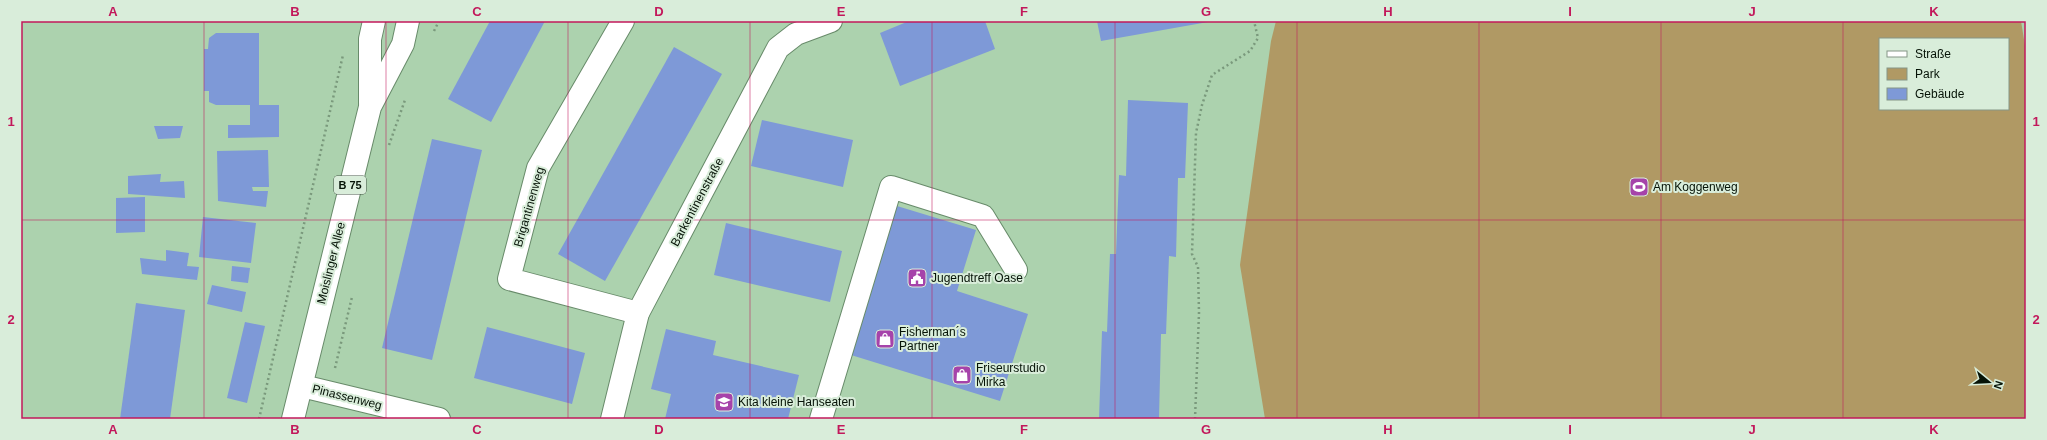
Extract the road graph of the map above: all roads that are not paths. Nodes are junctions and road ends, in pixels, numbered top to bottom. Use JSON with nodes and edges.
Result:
{"nodes":[{"id":1,"x":374,"y":21,"type":"edge"},
{"id":2,"x":408,"y":21,"type":"edge"},
{"id":3,"x":623,"y":21,"type":"edge"},
{"id":4,"x":831,"y":21,"type":"edge"},
{"id":5,"x":425,"y":27,"type":"edge"},
{"id":6,"x":402,"y":44,"type":"junction"},
{"id":7,"x":370,"y":107,"type":"junction"},
{"id":8,"x":1016,"y":270,"type":"dead end"},
{"id":9,"x":638,"y":313,"type":"junction"},
{"id":10,"x":302,"y":386,"type":"junction"},
{"id":11,"x":293,"y":419,"type":"edge"},
{"id":12,"x":439,"y":419,"type":"edge"},
{"id":13,"x":612,"y":419,"type":"edge"},
{"id":14,"x":821,"y":419,"type":"edge"}],
"edges":[{"from":1,"to":7,"type":"street","name":"Moislinger Allee","number":"B 75"},
{"from":2,"to":6,"type":"street","name":"Moislinger Allee","number":"B 75"},
{"from":3,"to":9,"type":"street","name":"Brigantinenweg"},
{"from":4,"to":9,"type":"street","name":"Barkentinenstraße"},
{"from":5,"to":6,"type":"street"},
{"from":6,"to":7,"type":"street","name":"Moislinger Allee","number":"B 75"},
{"from":7,"to":10,"type":"street","name":"Moislinger Allee","number":"B 75"},
{"from":8,"to":14,"type":"street"},
{"from":9,"to":13,"type":"street","name":"Barkentinenstraße"},
{"from":10,"to":11,"type":"street","name":"Moislinger Allee","number":"B 75"},
{"from":10,"to":12,"type":"street","name":"Pinassenweg"}]}
